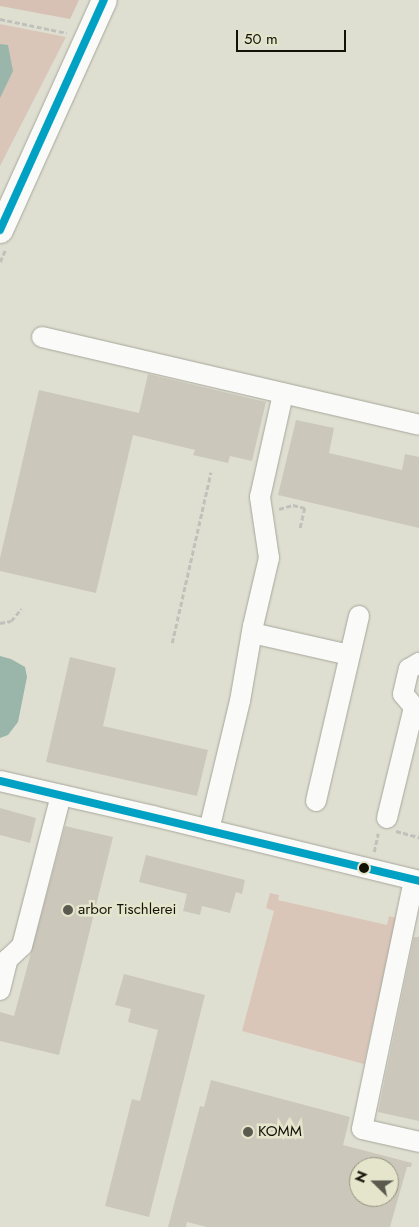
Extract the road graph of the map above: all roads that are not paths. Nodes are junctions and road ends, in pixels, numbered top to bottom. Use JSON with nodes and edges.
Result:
{"nodes":[{"id":1,"x":104,"y":0,"type":"edge"},
{"id":2,"x":0,"y":230,"type":"edge"},
{"id":3,"x":42,"y":338,"type":"dead end"},
{"id":4,"x":283,"y":394,"type":"junction"},
{"id":5,"x":419,"y":425,"type":"edge"},
{"id":6,"x":359,"y":616,"type":"dead end"},
{"id":7,"x":252,"y":633,"type":"junction"},
{"id":8,"x":350,"y":655,"type":"junction"},
{"id":9,"x":419,"y":663,"type":"edge"},
{"id":10,"x":0,"y":781,"type":"edge"},
{"id":11,"x":61,"y":795,"type":"junction"},
{"id":12,"x":316,"y":802,"type":"dead end"},
{"id":13,"x":387,"y":818,"type":"road end"},
{"id":14,"x":209,"y":830,"type":"junction"},
{"id":15,"x":416,"y":880,"type":"edge"},
{"id":16,"x":0,"y":990,"type":"edge"},
{"id":17,"x":419,"y":1142,"type":"edge"}],
"edges":[{"from":1,"to":2,"type":"main road"},
{"from":3,"to":4,"type":"street"},
{"from":4,"to":5,"type":"street"},
{"from":4,"to":7,"type":"street"},
{"from":6,"to":8,"type":"street"},
{"from":7,"to":8,"type":"street"},
{"from":7,"to":14,"type":"street"},
{"from":8,"to":12,"type":"street"},
{"from":9,"to":13,"type":"street"},
{"from":10,"to":11,"type":"street"},
{"from":11,"to":14,"type":"street"},
{"from":11,"to":16,"type":"street"},
{"from":14,"to":15,"type":"street"},
{"from":15,"to":17,"type":"street"}]}
